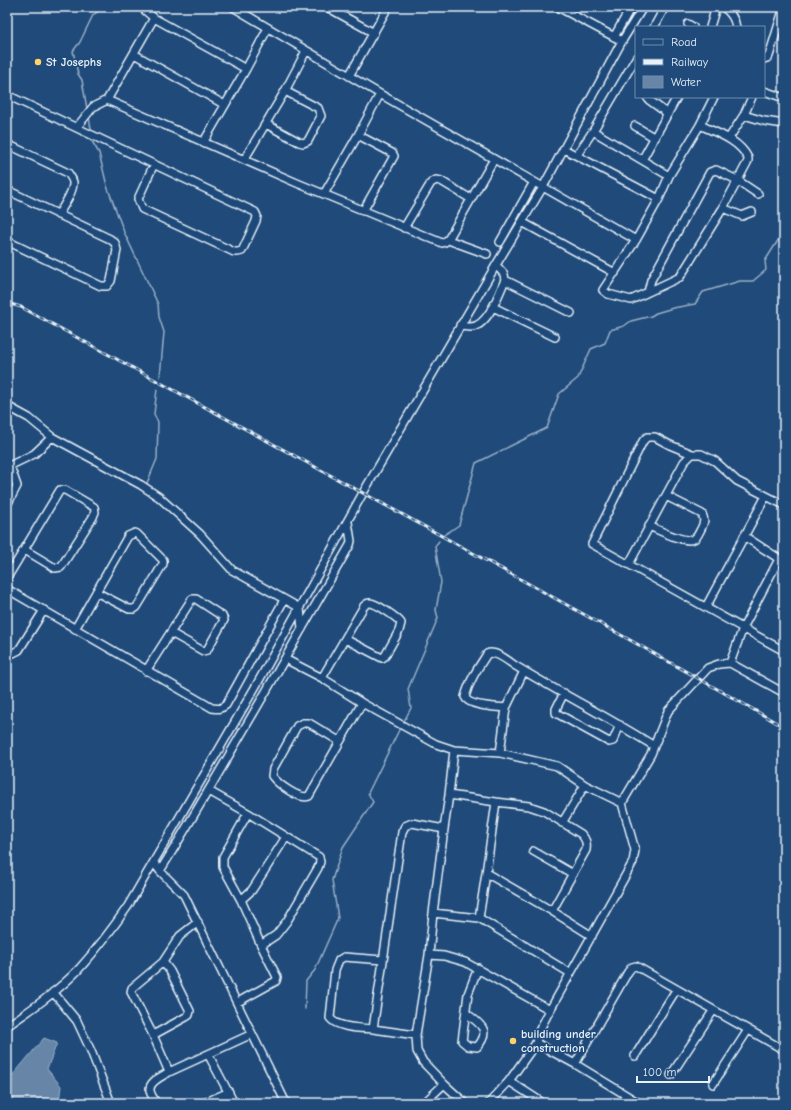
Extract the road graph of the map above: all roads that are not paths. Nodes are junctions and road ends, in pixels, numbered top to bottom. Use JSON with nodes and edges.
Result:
{"nodes":[{"id":1,"x":141,"y":7,"type":"edge"},
{"id":2,"x":234,"y":7,"type":"edge"},
{"id":3,"x":327,"y":7,"type":"edge"},
{"id":4,"x":388,"y":7,"type":"edge"},
{"id":5,"x":558,"y":7,"type":"edge"},
{"id":6,"x":631,"y":7,"type":"edge"},
{"id":7,"x":643,"y":7,"type":"edge"},
{"id":8,"x":665,"y":7,"type":"edge"},
{"id":9,"x":716,"y":7,"type":"edge"},
{"id":10,"x":723,"y":7,"type":"edge"},
{"id":11,"x":784,"y":7,"type":"edge"},
{"id":12,"x":154,"y":18,"type":"junction"},
{"id":13,"x":655,"y":26,"type":"edge"},
{"id":14,"x":710,"y":26,"type":"edge"},
{"id":15,"x":736,"y":26,"type":"edge"},
{"id":16,"x":268,"y":28,"type":"junction"},
{"id":17,"x":374,"y":33,"type":"junction"},
{"id":18,"x":614,"y":36,"type":"junction"},
{"id":19,"x":622,"y":41,"type":"junction"},
{"id":20,"x":306,"y":51,"type":"junction"},
{"id":21,"x":134,"y":54,"type":"junction"},
{"id":22,"x":765,"y":59,"type":"edge"},
{"id":23,"x":635,"y":60,"type":"edge"},
{"id":24,"x":246,"y":69,"type":"junction"},
{"id":25,"x":349,"y":76,"type":"junction"},
{"id":26,"x":285,"y":91,"type":"junction"},
{"id":27,"x":765,"y":91,"type":"edge"},
{"id":28,"x":7,"y":94,"type":"edge"},
{"id":29,"x":380,"y":94,"type":"junction"},
{"id":30,"x":648,"y":98,"type":"edge"},
{"id":31,"x":676,"y":98,"type":"edge"},
{"id":32,"x":714,"y":98,"type":"edge"},
{"id":33,"x":752,"y":98,"type":"edge"},
{"id":34,"x":784,"y":98,"type":"edge"},
{"id":35,"x":107,"y":100,"type":"junction"},
{"id":36,"x":225,"y":105,"type":"junction"},
{"id":37,"x":668,"y":114,"type":"junction"},
{"id":38,"x":744,"y":115,"type":"junction"},
{"id":39,"x":266,"y":124,"type":"junction"},
{"id":40,"x":784,"y":124,"type":"edge"},
{"id":41,"x":700,"y":125,"type":"junction"},
{"id":42,"x":635,"y":126,"type":"dead end"},
{"id":43,"x":77,"y":127,"type":"junction"},
{"id":44,"x":593,"y":131,"type":"junction"},
{"id":45,"x":358,"y":135,"type":"junction"},
{"id":46,"x":655,"y":138,"type":"junction"},
{"id":47,"x":729,"y":138,"type":"junction"},
{"id":48,"x":203,"y":143,"type":"junction"},
{"id":49,"x":7,"y":144,"type":"edge"},
{"id":50,"x":564,"y":149,"type":"junction"},
{"id":51,"x":577,"y":155,"type":"junction"},
{"id":52,"x":244,"y":160,"type":"junction"},
{"id":53,"x":494,"y":160,"type":"junction"},
{"id":54,"x":642,"y":160,"type":"junction"},
{"id":55,"x":154,"y":164,"type":"junction"},
{"id":56,"x":669,"y":176,"type":"junction"},
{"id":57,"x":737,"y":180,"type":"junction"},
{"id":58,"x":534,"y":182,"type":"junction"},
{"id":59,"x":543,"y":187,"type":"junction"},
{"id":60,"x":7,"y":190,"type":"edge"},
{"id":61,"x":324,"y":194,"type":"junction"},
{"id":62,"x":758,"y":194,"type":"dead end"},
{"id":63,"x":471,"y":199,"type":"junction"},
{"id":64,"x":659,"y":199,"type":"junction"},
{"id":65,"x":723,"y":208,"type":"junction"},
{"id":66,"x":363,"y":211,"type":"junction"},
{"id":67,"x":752,"y":212,"type":"dead end"},
{"id":68,"x":58,"y":215,"type":"junction"},
{"id":69,"x":522,"y":222,"type":"junction"},
{"id":70,"x":404,"y":228,"type":"junction"},
{"id":71,"x":636,"y":240,"type":"junction"},
{"id":72,"x":7,"y":241,"type":"edge"},
{"id":73,"x":451,"y":241,"type":"dead end"},
{"id":74,"x":500,"y":242,"type":"dead end"},
{"id":75,"x":488,"y":254,"type":"dead end"},
{"id":76,"x":496,"y":265,"type":"junction"},
{"id":77,"x":615,"y":273,"type":"junction"},
{"id":78,"x":505,"y":280,"type":"junction"},
{"id":79,"x":648,"y":292,"type":"junction"},
{"id":80,"x":493,"y":307,"type":"junction"},
{"id":81,"x":571,"y":313,"type":"dead end"},
{"id":82,"x":460,"y":325,"type":"junction"},
{"id":83,"x":555,"y":337,"type":"dead end"},
{"id":84,"x":7,"y":406,"type":"edge"},
{"id":85,"x":52,"y":437,"type":"junction"},
{"id":86,"x":682,"y":450,"type":"junction"},
{"id":87,"x":692,"y":454,"type":"junction"},
{"id":88,"x":684,"y":462,"type":"junction"},
{"id":89,"x":9,"y":466,"type":"edge"},
{"id":90,"x":666,"y":496,"type":"junction"},
{"id":91,"x":766,"y":496,"type":"junction"},
{"id":92,"x":7,"y":505,"type":"edge"},
{"id":93,"x":784,"y":505,"type":"edge"},
{"id":94,"x":348,"y":522,"type":"junction"},
{"id":95,"x":649,"y":526,"type":"junction"},
{"id":96,"x":744,"y":536,"type":"junction"},
{"id":97,"x":25,"y":550,"type":"junction"},
{"id":98,"x":782,"y":560,"type":"edge"},
{"id":99,"x":629,"y":564,"type":"junction"},
{"id":100,"x":7,"y":578,"type":"edge"},
{"id":101,"x":7,"y":589,"type":"edge"},
{"id":102,"x":96,"y":592,"type":"junction"},
{"id":103,"x":284,"y":600,"type":"junction"},
{"id":104,"x":706,"y":607,"type":"junction"},
{"id":105,"x":300,"y":608,"type":"junction"},
{"id":106,"x":44,"y":610,"type":"junction"},
{"id":107,"x":75,"y":628,"type":"junction"},
{"id":108,"x":743,"y":628,"type":"junction"},
{"id":109,"x":302,"y":629,"type":"junction"},
{"id":110,"x":171,"y":633,"type":"junction"},
{"id":111,"x":345,"y":639,"type":"junction"},
{"id":112,"x":784,"y":649,"type":"edge"},
{"id":113,"x":7,"y":652,"type":"edge"},
{"id":114,"x":285,"y":659,"type":"junction"},
{"id":115,"x":730,"y":663,"type":"junction"},
{"id":116,"x":146,"y":671,"type":"junction"},
{"id":117,"x":524,"y":671,"type":"junction"},
{"id":118,"x":322,"y":678,"type":"junction"},
{"id":119,"x":272,"y":682,"type":"junction"},
{"id":120,"x":257,"y":684,"type":"junction"},
{"id":121,"x":564,"y":693,"type":"junction"},
{"id":122,"x":784,"y":693,"type":"edge"},
{"id":123,"x":362,"y":703,"type":"junction"},
{"id":124,"x":506,"y":708,"type":"junction"},
{"id":125,"x":620,"y":725,"type":"junction"},
{"id":126,"x":339,"y":741,"type":"junction"},
{"id":127,"x":654,"y":746,"type":"junction"},
{"id":128,"x":454,"y":750,"type":"junction"},
{"id":129,"x":500,"y":753,"type":"junction"},
{"id":130,"x":202,"y":780,"type":"junction"},
{"id":131,"x":585,"y":785,"type":"junction"},
{"id":132,"x":211,"y":788,"type":"junction"},
{"id":133,"x":449,"y":795,"type":"junction"},
{"id":134,"x":496,"y":802,"type":"junction"},
{"id":135,"x":622,"y":803,"type":"junction"},
{"id":136,"x":248,"y":813,"type":"junction"},
{"id":137,"x":562,"y":823,"type":"junction"},
{"id":138,"x":444,"y":829,"type":"junction"},
{"id":139,"x":286,"y":837,"type":"junction"},
{"id":140,"x":533,"y":851,"type":"dead end"},
{"id":141,"x":154,"y":862,"type":"junction"},
{"id":142,"x":160,"y":871,"type":"junction"},
{"id":143,"x":486,"y":874,"type":"junction"},
{"id":144,"x":573,"y":874,"type":"junction"},
{"id":145,"x":241,"y":900,"type":"junction"},
{"id":146,"x":552,"y":911,"type":"junction"},
{"id":147,"x":433,"y":913,"type":"junction"},
{"id":148,"x":479,"y":918,"type":"junction"},
{"id":149,"x":198,"y":922,"type":"junction"},
{"id":150,"x":592,"y":936,"type":"junction"},
{"id":151,"x":261,"y":945,"type":"junction"},
{"id":152,"x":429,"y":955,"type":"junction"},
{"id":153,"x":383,"y":960,"type":"junction"},
{"id":154,"x":163,"y":962,"type":"junction"},
{"id":155,"x":478,"y":968,"type":"junction"},
{"id":156,"x":570,"y":973,"type":"junction"},
{"id":157,"x":676,"y":990,"type":"junction"},
{"id":158,"x":53,"y":992,"type":"junction"},
{"id":159,"x":238,"y":1002,"type":"junction"},
{"id":160,"x":550,"y":1010,"type":"junction"},
{"id":161,"x":713,"y":1011,"type":"junction"},
{"id":162,"x":466,"y":1013,"type":"junction"},
{"id":163,"x":7,"y":1026,"type":"edge"},
{"id":164,"x":373,"y":1029,"type":"junction"},
{"id":165,"x":748,"y":1030,"type":"junction"},
{"id":166,"x":252,"y":1034,"type":"junction"},
{"id":167,"x":153,"y":1035,"type":"junction"},
{"id":168,"x":416,"y":1035,"type":"junction"},
{"id":169,"x":536,"y":1043,"type":"junction"},
{"id":170,"x":784,"y":1050,"type":"edge"},
{"id":171,"x":208,"y":1054,"type":"junction"},
{"id":172,"x":635,"y":1056,"type":"dead end"},
{"id":173,"x":575,"y":1064,"type":"junction"},
{"id":174,"x":169,"y":1072,"type":"junction"},
{"id":175,"x":670,"y":1075,"type":"dead end"},
{"id":176,"x":510,"y":1081,"type":"junction"},
{"id":177,"x":444,"y":1084,"type":"junction"},
{"id":178,"x":713,"y":1084,"type":"dead end"},
{"id":179,"x":229,"y":1092,"type":"junction"},
{"id":180,"x":110,"y":1103,"type":"edge"},
{"id":181,"x":156,"y":1103,"type":"edge"},
{"id":182,"x":204,"y":1103,"type":"edge"},
{"id":183,"x":234,"y":1103,"type":"edge"},
{"id":184,"x":286,"y":1103,"type":"edge"},
{"id":185,"x":424,"y":1103,"type":"edge"},
{"id":186,"x":465,"y":1103,"type":"edge"},
{"id":187,"x":489,"y":1103,"type":"edge"},
{"id":188,"x":543,"y":1103,"type":"edge"},
{"id":189,"x":639,"y":1103,"type":"edge"}],
"edges":[{"from":1,"to":12,"type":"street"},
{"from":2,"to":16,"type":"street"},
{"from":3,"to":17,"type":"street"},
{"from":4,"to":17,"type":"street"},
{"from":5,"to":18,"type":"street"},
{"from":6,"to":18,"type":"street"},
{"from":7,"to":19,"type":"street"},
{"from":8,"to":13,"type":"street"},
{"from":9,"to":14,"type":"street"},
{"from":10,"to":15,"type":"street"},
{"from":11,"to":22,"type":"street"},
{"from":12,"to":21,"type":"street"},
{"from":12,"to":24,"type":"street"},
{"from":16,"to":20,"type":"street"},
{"from":16,"to":24,"type":"street"},
{"from":17,"to":25,"type":"street"},
{"from":18,"to":19,"type":"street"},
{"from":19,"to":50,"type":"street"},
{"from":20,"to":25,"type":"street"},
{"from":20,"to":26,"type":"street"},
{"from":21,"to":35,"type":"street"},
{"from":21,"to":36,"type":"street"},
{"from":23,"to":44,"type":"street"},
{"from":24,"to":36,"type":"street"},
{"from":25,"to":29,"type":"street"},
{"from":26,"to":39,"type":"street"},
{"from":26,"to":39,"type":"street"},
{"from":27,"to":34,"type":"street"},
{"from":28,"to":43,"type":"street"},
{"from":29,"to":45,"type":"street"},
{"from":29,"to":53,"type":"street"},
{"from":30,"to":37,"type":"street"},
{"from":31,"to":37,"type":"street"},
{"from":32,"to":41,"type":"street"},
{"from":33,"to":38,"type":"street"},
{"from":35,"to":43,"type":"street"},
{"from":35,"to":48,"type":"street"},
{"from":36,"to":48,"type":"street"},
{"from":37,"to":46,"type":"street"},
{"from":38,"to":40,"type":"street"},
{"from":38,"to":47,"type":"street"},
{"from":39,"to":52,"type":"street"},
{"from":41,"to":47,"type":"street"},
{"from":41,"to":56,"type":"street"},
{"from":42,"to":46,"type":"street"},
{"from":43,"to":55,"type":"street"},
{"from":44,"to":51,"type":"street"},
{"from":44,"to":54,"type":"street"},
{"from":45,"to":61,"type":"street"},
{"from":45,"to":66,"type":"street"},
{"from":46,"to":54,"type":"street"},
{"from":47,"to":57,"type":"street"},
{"from":48,"to":52,"type":"street"},
{"from":49,"to":68,"type":"street"},
{"from":50,"to":51,"type":"street"},
{"from":50,"to":59,"type":"street"},
{"from":51,"to":64,"type":"street"},
{"from":52,"to":61,"type":"street"},
{"from":53,"to":58,"type":"street"},
{"from":53,"to":63,"type":"street"},
{"from":54,"to":56,"type":"street"},
{"from":55,"to":55,"type":"street"},
{"from":56,"to":64,"type":"street"},
{"from":57,"to":62,"type":"street"},
{"from":57,"to":65,"type":"street"},
{"from":57,"to":79,"type":"street"},
{"from":58,"to":59,"type":"street"},
{"from":58,"to":74,"type":"street"},
{"from":59,"to":69,"type":"street"},
{"from":59,"to":71,"type":"street"},
{"from":60,"to":68,"type":"street"},
{"from":61,"to":66,"type":"street"},
{"from":63,"to":70,"type":"street"},
{"from":63,"to":70,"type":"street"},
{"from":64,"to":71,"type":"street"},
{"from":65,"to":67,"type":"street"},
{"from":65,"to":79,"type":"street"},
{"from":66,"to":70,"type":"street"},
{"from":68,"to":72,"type":"street"},
{"from":69,"to":76,"type":"street"},
{"from":69,"to":77,"type":"street"},
{"from":71,"to":77,"type":"street"},
{"from":73,"to":75,"type":"street"},
{"from":76,"to":78,"type":"street"},
{"from":76,"to":82,"type":"street"},
{"from":77,"to":79,"type":"street"},
{"from":78,"to":80,"type":"street"},
{"from":78,"to":81,"type":"street"},
{"from":80,"to":82,"type":"street"},
{"from":80,"to":83,"type":"street"},
{"from":82,"to":94,"type":"street"},
{"from":84,"to":85,"type":"street"},
{"from":85,"to":89,"type":"street"},
{"from":85,"to":103,"type":"street"},
{"from":86,"to":87,"type":"street"},
{"from":86,"to":88,"type":"street"},
{"from":86,"to":99,"type":"street"},
{"from":87,"to":88,"type":"street"},
{"from":87,"to":91,"type":"street"},
{"from":88,"to":90,"type":"street"},
{"from":89,"to":92,"type":"street"},
{"from":90,"to":95,"type":"street"},
{"from":90,"to":95,"type":"street"},
{"from":91,"to":93,"type":"street"},
{"from":91,"to":96,"type":"street"},
{"from":94,"to":105,"type":"street"},
{"from":94,"to":109,"type":"street"},
{"from":95,"to":99,"type":"street"},
{"from":96,"to":98,"type":"street"},
{"from":96,"to":104,"type":"street"},
{"from":97,"to":97,"type":"street"},
{"from":97,"to":100,"type":"street"},
{"from":98,"to":108,"type":"street"},
{"from":99,"to":104,"type":"street"},
{"from":101,"to":106,"type":"street"},
{"from":102,"to":102,"type":"street"},
{"from":102,"to":107,"type":"street"},
{"from":103,"to":105,"type":"street"},
{"from":103,"to":116,"type":"street"},
{"from":104,"to":108,"type":"street"},
{"from":105,"to":109,"type":"street"},
{"from":105,"to":120,"type":"street"},
{"from":106,"to":107,"type":"street"},
{"from":106,"to":113,"type":"street"},
{"from":107,"to":116,"type":"street"},
{"from":108,"to":112,"type":"street"},
{"from":108,"to":115,"type":"street"},
{"from":109,"to":114,"type":"street"},
{"from":110,"to":110,"type":"street"},
{"from":110,"to":116,"type":"street"},
{"from":111,"to":111,"type":"street"},
{"from":111,"to":118,"type":"street"},
{"from":114,"to":118,"type":"street"},
{"from":114,"to":119,"type":"street"},
{"from":115,"to":122,"type":"street"},
{"from":115,"to":127,"type":"street"},
{"from":117,"to":121,"type":"street"},
{"from":117,"to":124,"type":"street"},
{"from":117,"to":124,"type":"street"},
{"from":118,"to":123,"type":"street"},
{"from":119,"to":120,"type":"street"},
{"from":119,"to":132,"type":"street"},
{"from":120,"to":130,"type":"street"},
{"from":121,"to":125,"type":"street"},
{"from":121,"to":125,"type":"street"},
{"from":123,"to":126,"type":"street"},
{"from":123,"to":128,"type":"street"},
{"from":124,"to":129,"type":"street"},
{"from":125,"to":127,"type":"street"},
{"from":126,"to":126,"type":"street"},
{"from":127,"to":135,"type":"street"},
{"from":128,"to":129,"type":"street"},
{"from":128,"to":133,"type":"street"},
{"from":129,"to":131,"type":"street"},
{"from":130,"to":132,"type":"street"},
{"from":130,"to":141,"type":"street"},
{"from":131,"to":135,"type":"street"},
{"from":131,"to":137,"type":"street"},
{"from":132,"to":136,"type":"street"},
{"from":132,"to":142,"type":"street"},
{"from":133,"to":134,"type":"street"},
{"from":133,"to":138,"type":"street"},
{"from":134,"to":137,"type":"street"},
{"from":134,"to":143,"type":"street"},
{"from":135,"to":150,"type":"street"},
{"from":136,"to":139,"type":"street"},
{"from":136,"to":145,"type":"street"},
{"from":137,"to":144,"type":"street"},
{"from":138,"to":147,"type":"street"},
{"from":138,"to":153,"type":"street"},
{"from":139,"to":145,"type":"street"},
{"from":139,"to":151,"type":"street"},
{"from":140,"to":144,"type":"street"},
{"from":141,"to":142,"type":"street"},
{"from":141,"to":158,"type":"street"},
{"from":142,"to":149,"type":"street"},
{"from":143,"to":146,"type":"street"},
{"from":143,"to":148,"type":"street"},
{"from":144,"to":146,"type":"street"},
{"from":145,"to":151,"type":"street"},
{"from":146,"to":150,"type":"street"},
{"from":147,"to":148,"type":"street"},
{"from":147,"to":152,"type":"street"},
{"from":148,"to":156,"type":"street"},
{"from":149,"to":154,"type":"street"},
{"from":149,"to":159,"type":"street"},
{"from":150,"to":156,"type":"street"},
{"from":151,"to":159,"type":"street"},
{"from":152,"to":155,"type":"street"},
{"from":152,"to":168,"type":"street"},
{"from":153,"to":164,"type":"street"},
{"from":153,"to":164,"type":"street"},
{"from":154,"to":167,"type":"street"},
{"from":154,"to":167,"type":"street"},
{"from":155,"to":160,"type":"street"},
{"from":155,"to":162,"type":"street"},
{"from":156,"to":160,"type":"street"},
{"from":157,"to":161,"type":"street"},
{"from":157,"to":172,"type":"street"},
{"from":157,"to":173,"type":"street"},
{"from":158,"to":163,"type":"street"},
{"from":158,"to":180,"type":"street"},
{"from":159,"to":166,"type":"street"},
{"from":160,"to":169,"type":"street"},
{"from":161,"to":165,"type":"street"},
{"from":161,"to":175,"type":"street"},
{"from":162,"to":162,"type":"street"},
{"from":164,"to":168,"type":"street"},
{"from":165,"to":170,"type":"street"},
{"from":165,"to":178,"type":"street"},
{"from":166,"to":171,"type":"street"},
{"from":166,"to":184,"type":"street"},
{"from":167,"to":174,"type":"street"},
{"from":168,"to":177,"type":"street"},
{"from":169,"to":173,"type":"street"},
{"from":169,"to":176,"type":"street"},
{"from":171,"to":174,"type":"street"},
{"from":171,"to":179,"type":"street"},
{"from":173,"to":189,"type":"street"},
{"from":174,"to":181,"type":"street"},
{"from":176,"to":187,"type":"street"},
{"from":176,"to":188,"type":"street"},
{"from":177,"to":185,"type":"street"},
{"from":177,"to":186,"type":"street"},
{"from":179,"to":182,"type":"street"},
{"from":179,"to":183,"type":"street"}]}
